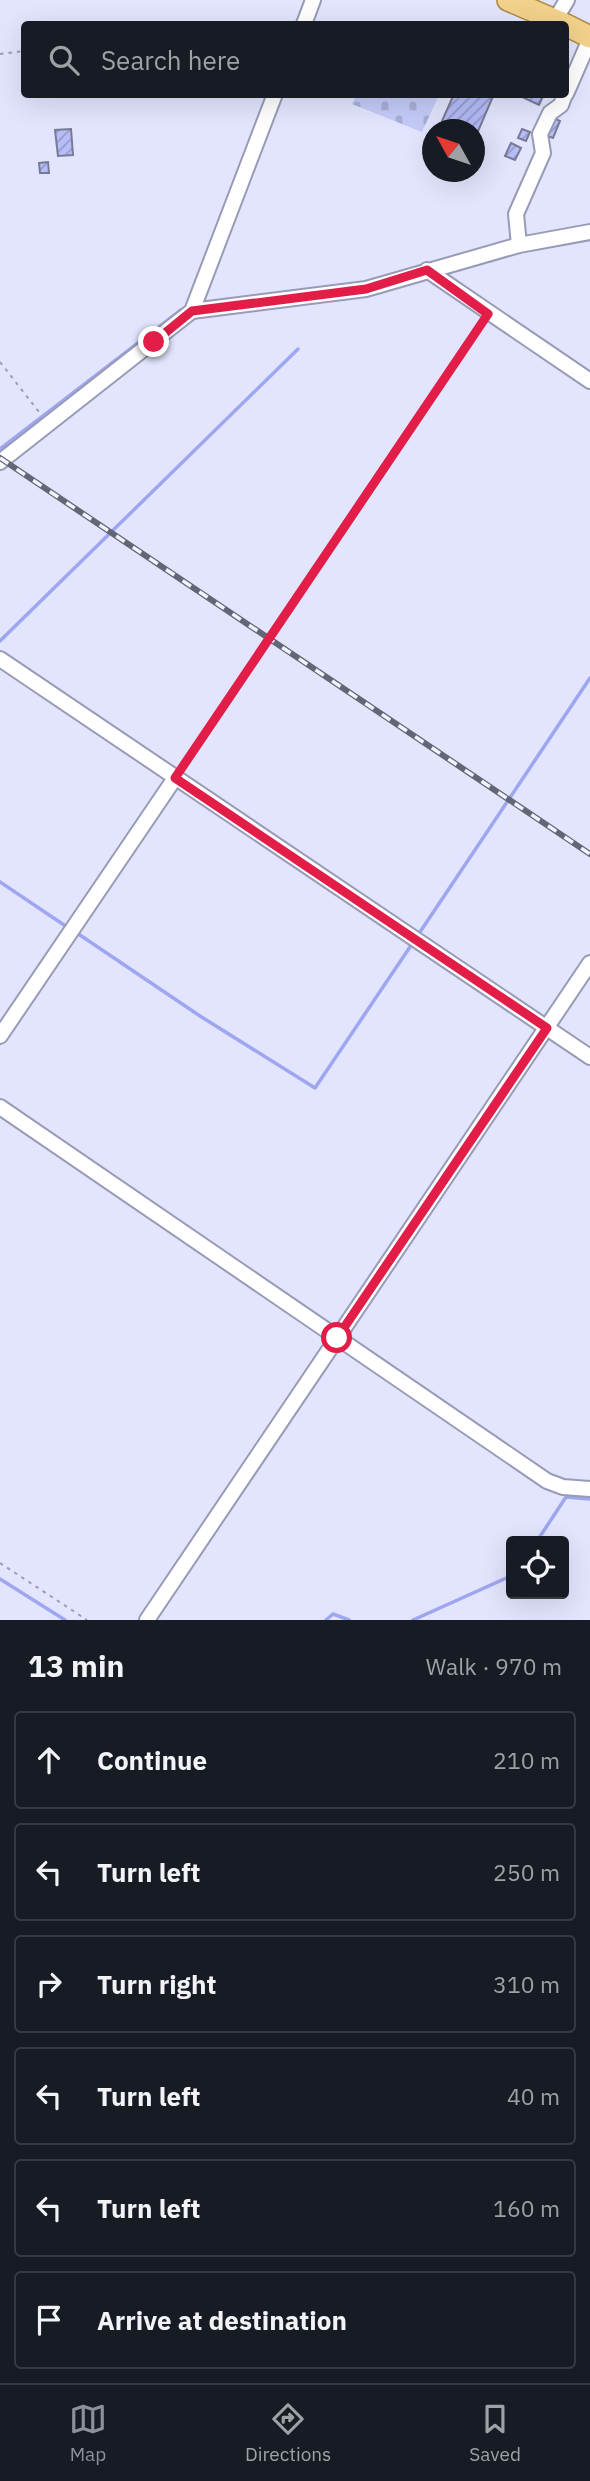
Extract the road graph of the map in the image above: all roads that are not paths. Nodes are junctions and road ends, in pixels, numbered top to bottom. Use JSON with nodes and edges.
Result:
{"nodes":[{"id":1,"x":313,"y":0,"type":"edge"},
{"id":2,"x":508,"y":0,"type":"edge"},
{"id":3,"x":567,"y":0,"type":"edge"},
{"id":4,"x":304,"y":21,"type":"edge"},
{"id":5,"x":556,"y":21,"type":"edge"},
{"id":6,"x":562,"y":21,"type":"edge"},
{"id":7,"x":569,"y":27,"type":"edge"},
{"id":8,"x":590,"y":38,"type":"edge"},
{"id":9,"x":569,"y":85,"type":"edge"},
{"id":10,"x":273,"y":98,"type":"edge"},
{"id":11,"x":564,"y":98,"type":"edge"},
{"id":12,"x":590,"y":232,"type":"edge"},
{"id":13,"x":519,"y":245,"type":"junction"},
{"id":14,"x":427,"y":270,"type":"junction"},
{"id":15,"x":192,"y":311,"type":"junction"},
{"id":16,"x":590,"y":381,"type":"edge"},
{"id":17,"x":0,"y":462,"type":"edge"},
{"id":18,"x":0,"y":659,"type":"edge"},
{"id":19,"x":175,"y":778,"type":"junction"},
{"id":20,"x":590,"y":963,"type":"edge"},
{"id":21,"x":547,"y":1028,"type":"junction"},
{"id":22,"x":0,"y":1035,"type":"edge"},
{"id":23,"x":590,"y":1057,"type":"edge"},
{"id":24,"x":0,"y":1107,"type":"edge"},
{"id":25,"x":337,"y":1338,"type":"junction"},
{"id":26,"x":590,"y":1489,"type":"edge"},
{"id":27,"x":147,"y":1620,"type":"edge"}],
"edges":[{"from":1,"to":4,"type":"street"},
{"from":2,"to":5,"type":"main road"},
{"from":3,"to":6,"type":"street"},
{"from":7,"to":8,"type":"main road"},
{"from":8,"to":9,"type":"street"},
{"from":10,"to":15,"type":"street"},
{"from":11,"to":13,"type":"street"},
{"from":12,"to":13,"type":"street"},
{"from":13,"to":14,"type":"street"},
{"from":14,"to":15,"type":"street"},
{"from":14,"to":16,"type":"street"},
{"from":15,"to":17,"type":"street"},
{"from":18,"to":19,"type":"street"},
{"from":19,"to":21,"type":"street"},
{"from":19,"to":22,"type":"street"},
{"from":20,"to":21,"type":"street"},
{"from":21,"to":23,"type":"street"},
{"from":21,"to":25,"type":"street"},
{"from":24,"to":25,"type":"street"},
{"from":25,"to":26,"type":"street"},
{"from":25,"to":27,"type":"street"}]}
